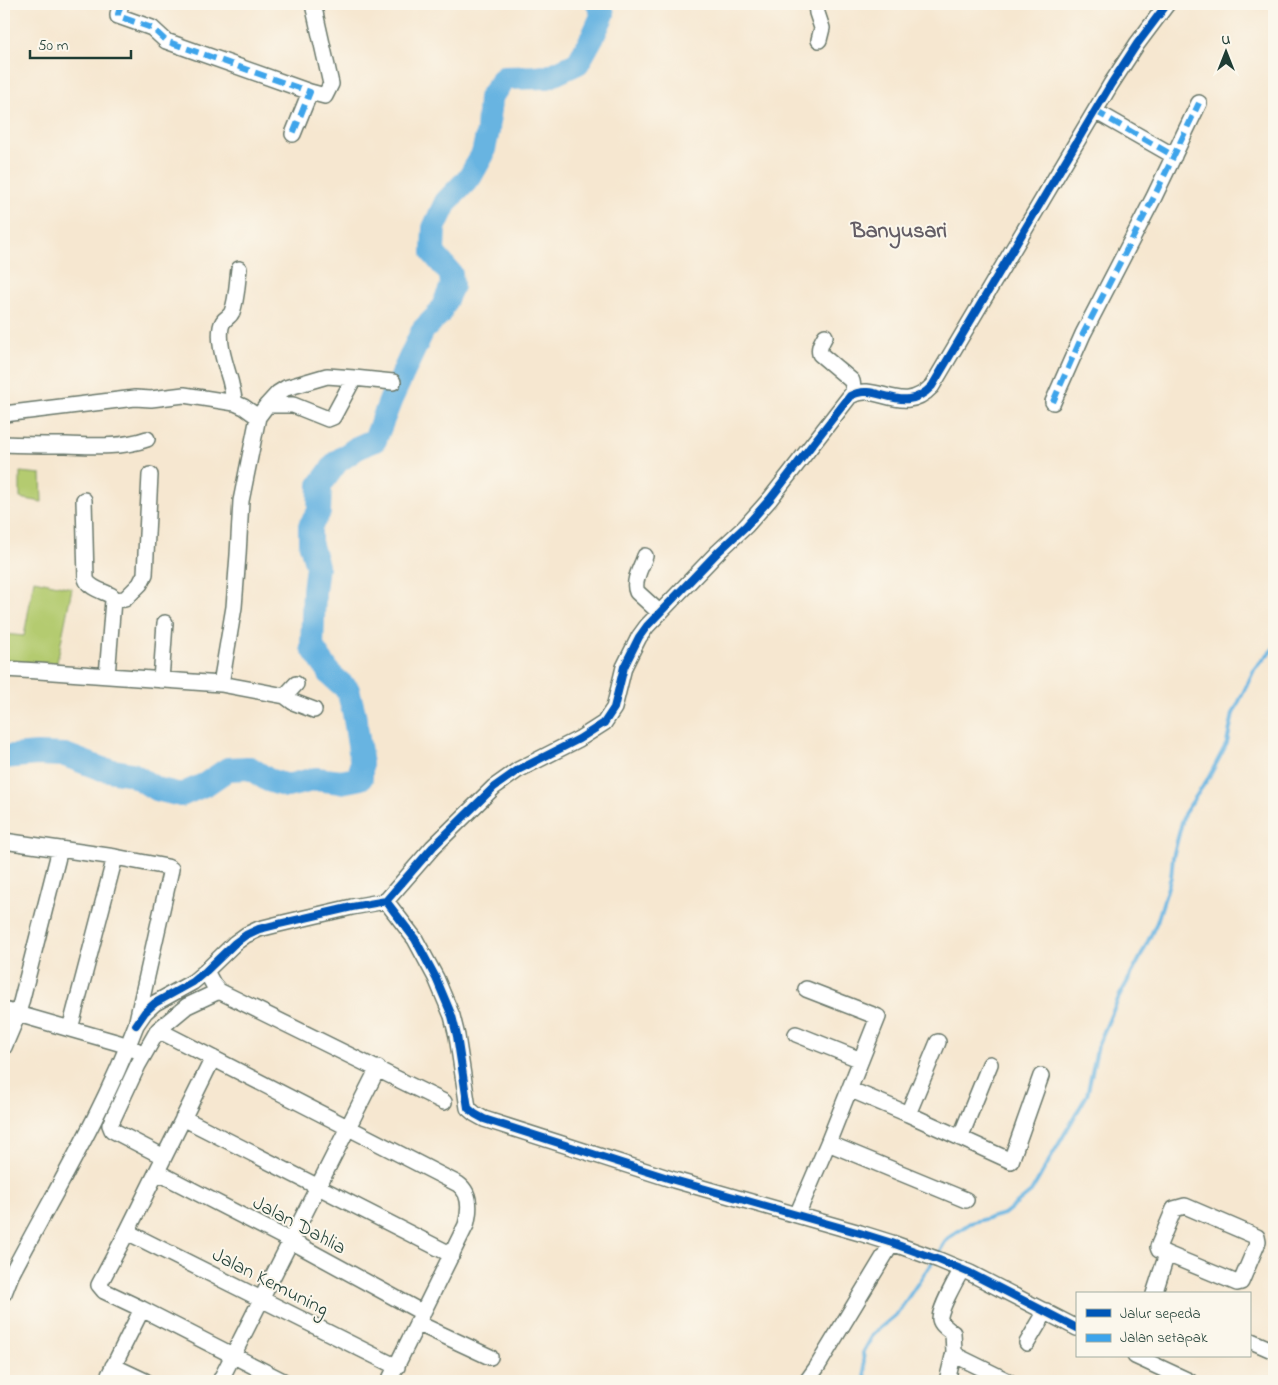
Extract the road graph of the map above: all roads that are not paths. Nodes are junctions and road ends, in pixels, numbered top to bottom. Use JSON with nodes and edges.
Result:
{"nodes":[{"id":1,"x":121,"y":4,"type":"edge"},
{"id":2,"x":313,"y":4,"type":"edge"},
{"id":3,"x":816,"y":4,"type":"edge"},
{"id":4,"x":1167,"y":4,"type":"edge"},
{"id":5,"x":820,"y":40,"type":"dead end"},
{"id":6,"x":310,"y":92,"type":"junction"},
{"id":7,"x":1199,"y":103,"type":"dead end"},
{"id":8,"x":1096,"y":110,"type":"junction"},
{"id":9,"x":293,"y":134,"type":"dead end"},
{"id":10,"x":1170,"y":154,"type":"junction"},
{"id":11,"x":239,"y":270,"type":"dead end"},
{"id":12,"x":825,"y":336,"type":"dead end"},
{"id":13,"x":354,"y":378,"type":"junction"},
{"id":14,"x":392,"y":382,"type":"dead end"},
{"id":15,"x":854,"y":393,"type":"junction"},
{"id":16,"x":1053,"y":402,"type":"dead end"},
{"id":17,"x":235,"y":403,"type":"junction"},
{"id":18,"x":263,"y":411,"type":"junction"},
{"id":19,"x":4,"y":414,"type":"edge"},
{"id":20,"x":147,"y":438,"type":"dead end"},
{"id":21,"x":4,"y":444,"type":"edge"},
{"id":22,"x":150,"y":475,"type":"dead end"},
{"id":23,"x":84,"y":500,"type":"dead end"},
{"id":24,"x":646,"y":556,"type":"dead end"},
{"id":25,"x":113,"y":600,"type":"junction"},
{"id":26,"x":660,"y":613,"type":"junction"},
{"id":27,"x":165,"y":623,"type":"dead end"},
{"id":28,"x":4,"y":669,"type":"edge"},
{"id":29,"x":107,"y":676,"type":"junction"},
{"id":30,"x":161,"y":680,"type":"junction"},
{"id":31,"x":221,"y":684,"type":"junction"},
{"id":32,"x":296,"y":684,"type":"dead end"},
{"id":33,"x":286,"y":696,"type":"junction"},
{"id":34,"x":314,"y":710,"type":"dead end"},
{"id":35,"x":4,"y":843,"type":"edge"},
{"id":36,"x":60,"y":849,"type":"junction"},
{"id":37,"x":116,"y":857,"type":"junction"},
{"id":38,"x":386,"y":901,"type":"junction"},
{"id":39,"x":206,"y":972,"type":"junction"},
{"id":40,"x":806,"y":988,"type":"dead end"},
{"id":41,"x":219,"y":991,"type":"junction"},
{"id":42,"x":11,"y":1012,"type":"edge"},
{"id":43,"x":136,"y":1026,"type":"junction"},
{"id":44,"x":70,"y":1029,"type":"junction"},
{"id":45,"x":158,"y":1030,"type":"junction"},
{"id":46,"x":796,"y":1034,"type":"dead end"},
{"id":47,"x":938,"y":1042,"type":"dead end"},
{"id":48,"x":128,"y":1046,"type":"junction"},
{"id":49,"x":4,"y":1047,"type":"edge"},
{"id":50,"x":144,"y":1054,"type":"junction"},
{"id":51,"x":213,"y":1058,"type":"junction"},
{"id":52,"x":861,"y":1060,"type":"junction"},
{"id":53,"x":990,"y":1064,"type":"dead end"},
{"id":54,"x":378,"y":1068,"type":"junction"},
{"id":55,"x":1041,"y":1076,"type":"dead end"},
{"id":56,"x":849,"y":1089,"type":"junction"},
{"id":57,"x":444,"y":1102,"type":"dead end"},
{"id":58,"x":908,"y":1114,"type":"junction"},
{"id":59,"x":183,"y":1118,"type":"junction"},
{"id":60,"x":348,"y":1128,"type":"junction"},
{"id":61,"x":960,"y":1138,"type":"junction"},
{"id":62,"x":828,"y":1142,"type":"junction"},
{"id":63,"x":164,"y":1157,"type":"junction"},
{"id":64,"x":157,"y":1172,"type":"junction"},
{"id":65,"x":318,"y":1187,"type":"junction"},
{"id":66,"x":966,"y":1200,"type":"dead end"},
{"id":67,"x":797,"y":1214,"type":"junction"},
{"id":68,"x":127,"y":1232,"type":"junction"},
{"id":69,"x":291,"y":1241,"type":"junction"},
{"id":70,"x":892,"y":1243,"type":"junction"},
{"id":71,"x":1167,"y":1254,"type":"junction"},
{"id":72,"x":452,"y":1255,"type":"junction"},
{"id":73,"x":962,"y":1269,"type":"junction"},
{"id":74,"x":1155,"y":1292,"type":"edge"},
{"id":75,"x":4,"y":1293,"type":"edge"},
{"id":76,"x":261,"y":1299,"type":"junction"},
{"id":77,"x":142,"y":1309,"type":"junction"},
{"id":78,"x":1046,"y":1311,"type":"junction"},
{"id":79,"x":420,"y":1318,"type":"junction"},
{"id":80,"x":1076,"y":1327,"type":"edge"},
{"id":81,"x":1250,"y":1340,"type":"edge"},
{"id":82,"x":1027,"y":1343,"type":"dead end"},
{"id":83,"x":1274,"y":1351,"type":"edge"},
{"id":84,"x":954,"y":1352,"type":"junction"},
{"id":85,"x":233,"y":1356,"type":"junction"},
{"id":86,"x":490,"y":1357,"type":"dead end"},
{"id":87,"x":1139,"y":1358,"type":"edge"},
{"id":88,"x":113,"y":1366,"type":"junction"},
{"id":89,"x":397,"y":1366,"type":"junction"},
{"id":90,"x":106,"y":1381,"type":"edge"},
{"id":91,"x":145,"y":1381,"type":"edge"},
{"id":92,"x":220,"y":1381,"type":"edge"},
{"id":93,"x":282,"y":1381,"type":"edge"},
{"id":94,"x":389,"y":1381,"type":"edge"},
{"id":95,"x":807,"y":1381,"type":"edge"},
{"id":96,"x":947,"y":1381,"type":"edge"},
{"id":97,"x":1008,"y":1381,"type":"edge"},
{"id":98,"x":1189,"y":1381,"type":"edge"}],
"edges":[{"from":1,"to":6,"type":"street"},
{"from":2,"to":6,"type":"street"},
{"from":3,"to":5,"type":"street"},
{"from":4,"to":8,"type":"street"},
{"from":6,"to":9,"type":"street"},
{"from":7,"to":10,"type":"street"},
{"from":8,"to":10,"type":"street"},
{"from":8,"to":15,"type":"street"},
{"from":10,"to":16,"type":"street"},
{"from":11,"to":17,"type":"street"},
{"from":12,"to":15,"type":"street"},
{"from":13,"to":14,"type":"street"},
{"from":13,"to":18,"type":"street"},
{"from":13,"to":18,"type":"street"},
{"from":15,"to":26,"type":"street"},
{"from":17,"to":18,"type":"street"},
{"from":17,"to":19,"type":"street"},
{"from":18,"to":31,"type":"street"},
{"from":20,"to":21,"type":"street"},
{"from":22,"to":25,"type":"street"},
{"from":23,"to":25,"type":"street"},
{"from":24,"to":26,"type":"street"},
{"from":25,"to":29,"type":"street"},
{"from":26,"to":38,"type":"street"},
{"from":27,"to":30,"type":"street"},
{"from":28,"to":29,"type":"street"},
{"from":29,"to":30,"type":"street"},
{"from":30,"to":31,"type":"street"},
{"from":31,"to":33,"type":"street"},
{"from":32,"to":33,"type":"street"},
{"from":33,"to":34,"type":"street"},
{"from":35,"to":36,"type":"street"},
{"from":36,"to":37,"type":"street"},
{"from":36,"to":42,"type":"street"},
{"from":37,"to":43,"type":"street"},
{"from":37,"to":44,"type":"street"},
{"from":38,"to":39,"type":"street"},
{"from":38,"to":67,"type":"street"},
{"from":39,"to":41,"type":"street"},
{"from":39,"to":43,"type":"street"},
{"from":40,"to":52,"type":"street"},
{"from":41,"to":45,"type":"street"},
{"from":41,"to":54,"type":"street"},
{"from":42,"to":44,"type":"street"},
{"from":42,"to":49,"type":"street"},
{"from":43,"to":48,"type":"street"},
{"from":44,"to":48,"type":"street"},
{"from":45,"to":50,"type":"street"},
{"from":45,"to":51,"type":"street"},
{"from":46,"to":52,"type":"street"},
{"from":47,"to":58,"type":"street"},
{"from":48,"to":50,"type":"street"},
{"from":48,"to":75,"type":"street"},
{"from":50,"to":63,"type":"street"},
{"from":51,"to":59,"type":"street"},
{"from":51,"to":60,"type":"street"},
{"from":52,"to":56,"type":"street"},
{"from":53,"to":61,"type":"street"},
{"from":54,"to":57,"type":"street"},
{"from":54,"to":60,"type":"street"},
{"from":55,"to":61,"type":"street"},
{"from":56,"to":58,"type":"street"},
{"from":56,"to":62,"type":"street"},
{"from":58,"to":61,"type":"street"},
{"from":59,"to":63,"type":"street"},
{"from":59,"to":65,"type":"street"},
{"from":60,"to":65,"type":"street"},
{"from":60,"to":72,"type":"street"},
{"from":62,"to":66,"type":"street"},
{"from":62,"to":67,"type":"street"},
{"from":63,"to":64,"type":"street"},
{"from":64,"to":68,"type":"street"},
{"from":64,"to":69,"type":"street","name":"Jalan Dahlia"},
{"from":65,"to":69,"type":"street"},
{"from":65,"to":72,"type":"street"},
{"from":67,"to":70,"type":"street"},
{"from":68,"to":76,"type":"street","name":"Jalan Kemuning"},
{"from":68,"to":77,"type":"street"},
{"from":69,"to":76,"type":"street"},
{"from":69,"to":79,"type":"street","name":"Jalan Dahlia"},
{"from":70,"to":73,"type":"street"},
{"from":70,"to":95,"type":"street"},
{"from":71,"to":71,"type":"street"},
{"from":71,"to":74,"type":"street"},
{"from":72,"to":79,"type":"street"},
{"from":73,"to":78,"type":"street"},
{"from":73,"to":84,"type":"street"},
{"from":76,"to":85,"type":"street"},
{"from":76,"to":89,"type":"street","name":"Jalan Kemuning"},
{"from":77,"to":85,"type":"street"},
{"from":77,"to":88,"type":"street"},
{"from":78,"to":80,"type":"street"},
{"from":78,"to":82,"type":"street"},
{"from":79,"to":86,"type":"street","name":"Jalan Dahlia"},
{"from":79,"to":89,"type":"street"},
{"from":81,"to":83,"type":"street"},
{"from":84,"to":96,"type":"street"},
{"from":84,"to":97,"type":"street"},
{"from":85,"to":92,"type":"street"},
{"from":85,"to":93,"type":"street"},
{"from":87,"to":98,"type":"street"},
{"from":88,"to":90,"type":"street"},
{"from":88,"to":91,"type":"street"},
{"from":89,"to":94,"type":"street"}]}
